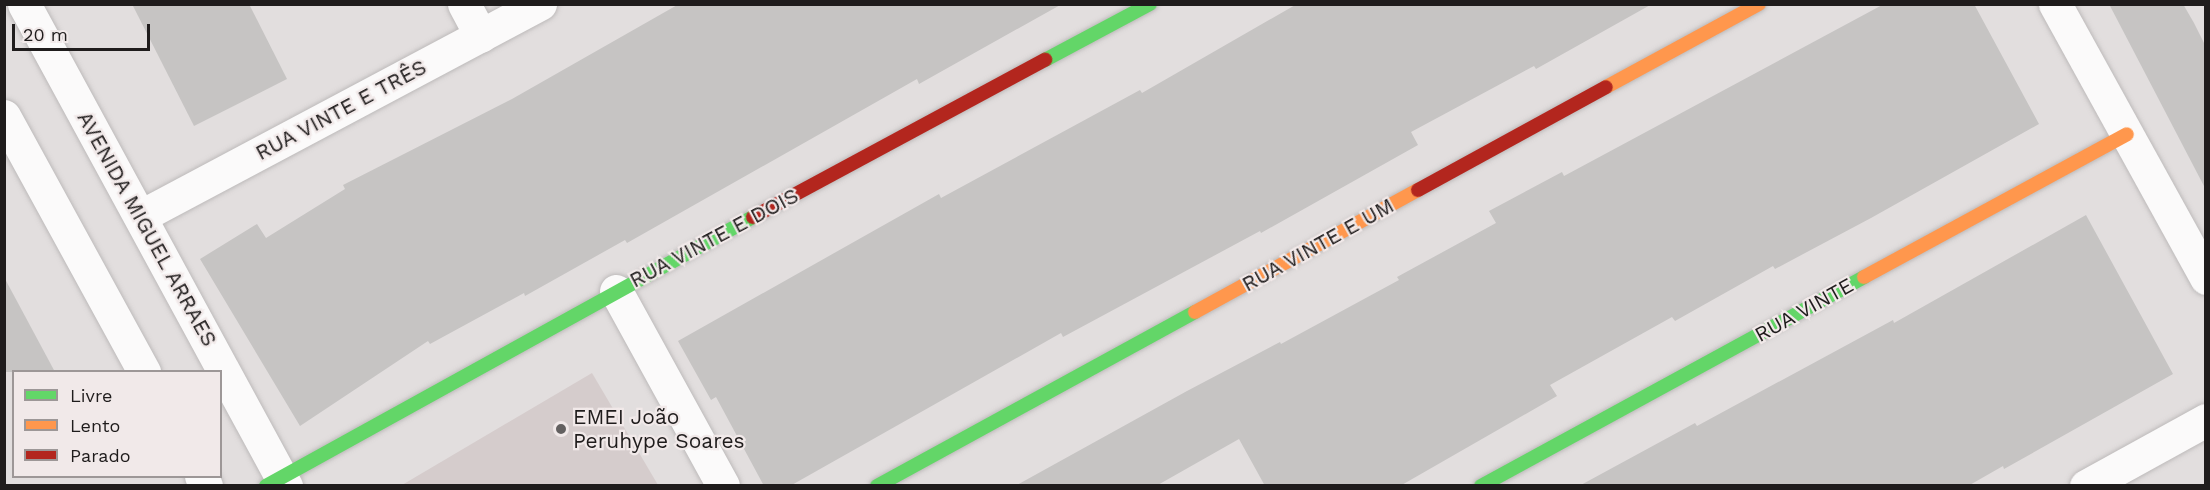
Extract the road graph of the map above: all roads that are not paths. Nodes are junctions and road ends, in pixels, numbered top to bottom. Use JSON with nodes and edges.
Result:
{"nodes":[{"id":1,"x":24,"y":4,"type":"edge"},
{"id":2,"x":464,"y":4,"type":"edge"},
{"id":3,"x":540,"y":4,"type":"edge"},
{"id":4,"x":1150,"y":4,"type":"edge"},
{"id":5,"x":1759,"y":4,"type":"edge"},
{"id":6,"x":2055,"y":4,"type":"edge"},
{"id":7,"x":481,"y":36,"type":"junction"},
{"id":8,"x":4,"y":116,"type":"edge"},
{"id":9,"x":2127,"y":134,"type":"junction"},
{"id":10,"x":141,"y":216,"type":"junction"},
{"id":11,"x":2205,"y":278,"type":"edge"},
{"id":12,"x":616,"y":291,"type":"junction"},
{"id":13,"x":143,"y":370,"type":"edge"},
{"id":14,"x":220,"y":370,"type":"edge"},
{"id":15,"x":222,"y":374,"type":"edge"},
{"id":16,"x":2205,"y":420,"type":"edge"},
{"id":17,"x":278,"y":483,"type":"edge"},
{"id":18,"x":723,"y":486,"type":"edge"},
{"id":19,"x":877,"y":486,"type":"edge"},
{"id":20,"x":1481,"y":486,"type":"edge"},
{"id":21,"x":2086,"y":486,"type":"edge"}],
"edges":[{"from":1,"to":10,"type":"street","name":"AVENIDA MIGUEL ARRAES"},
{"from":2,"to":7,"type":"street"},
{"from":3,"to":7,"type":"street","name":"RUA VINTE E TRÊS"},
{"from":4,"to":12,"type":"street","name":"RUA VINTE E DOIS"},
{"from":5,"to":19,"type":"street","name":"RUA VINTE E UM"},
{"from":6,"to":9,"type":"street"},
{"from":7,"to":10,"type":"street","name":"RUA VINTE E TRÊS"},
{"from":8,"to":13,"type":"street"},
{"from":9,"to":11,"type":"street"},
{"from":9,"to":20,"type":"street","name":"RUA VINTE"},
{"from":10,"to":14,"type":"street","name":"AVENIDA MIGUEL ARRAES"},
{"from":12,"to":17,"type":"street","name":"RUA VINTE E DOIS"},
{"from":12,"to":18,"type":"street"},
{"from":15,"to":17,"type":"street","name":"AVENIDA MIGUEL ARRAES"},
{"from":16,"to":21,"type":"street"}]}
